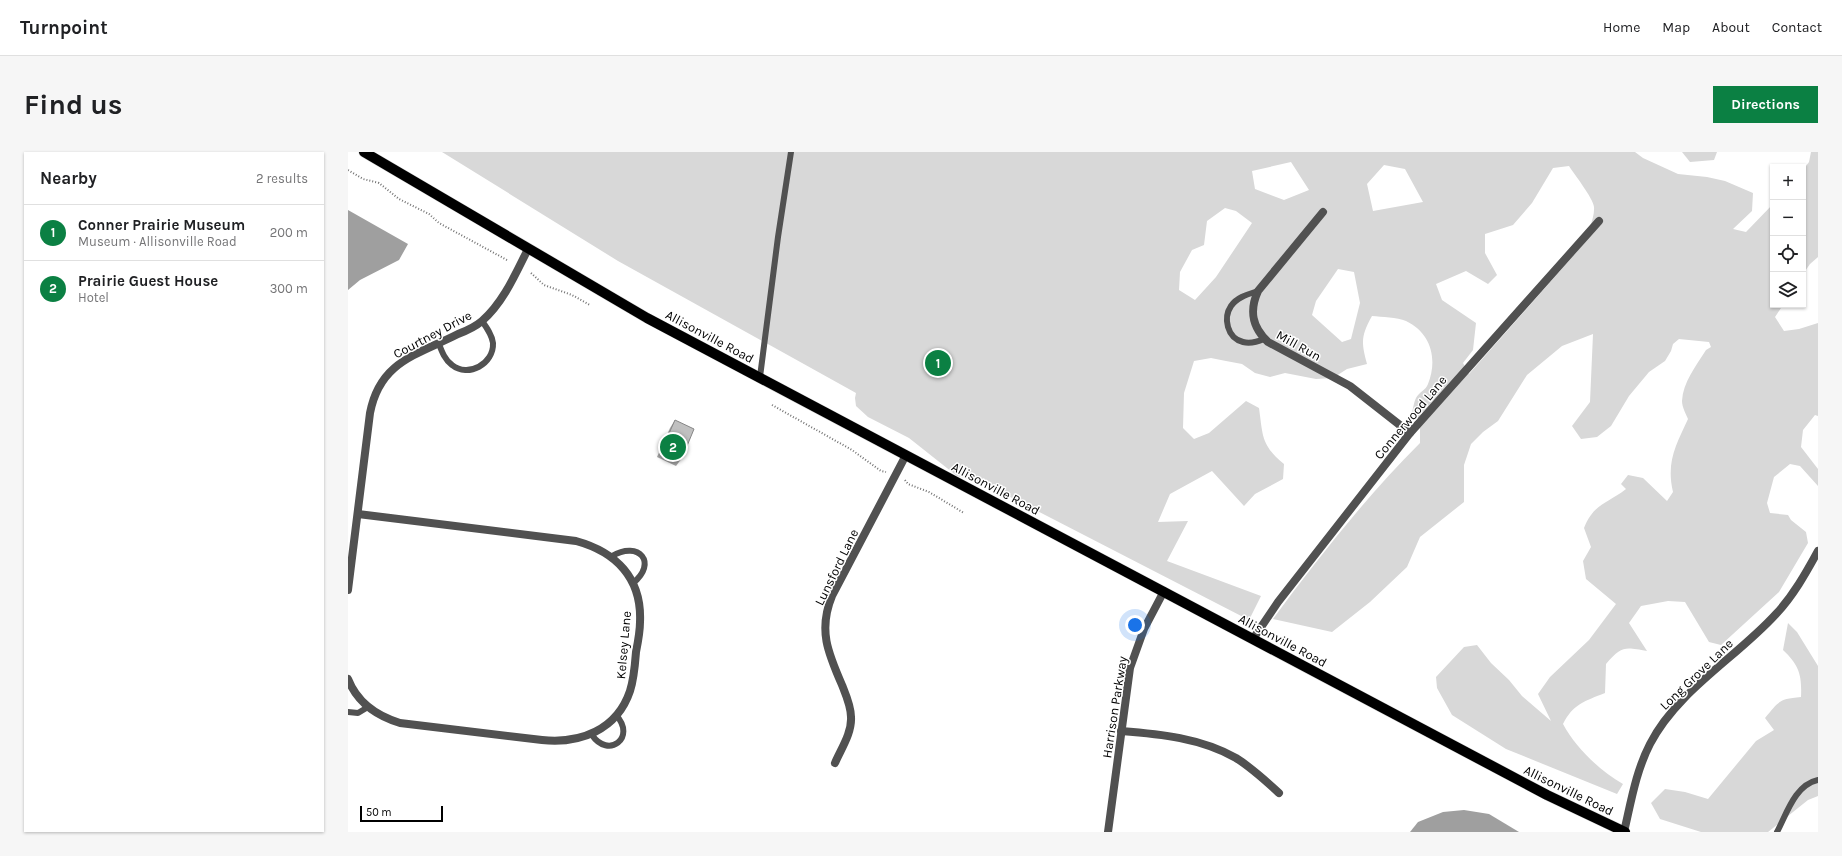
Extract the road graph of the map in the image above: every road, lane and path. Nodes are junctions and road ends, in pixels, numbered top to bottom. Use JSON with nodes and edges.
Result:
{"nodes":[{"id":1,"x":364,"y":152,"type":"edge"},
{"id":2,"x":792,"y":152,"type":"edge"},
{"id":3,"x":348,"y":170,"type":"edge"},
{"id":4,"x":1323,"y":212,"type":"dead end"},
{"id":5,"x":1599,"y":221,"type":"dead end"},
{"id":6,"x":528,"y":249,"type":"junction"},
{"id":7,"x":507,"y":260,"type":"dead end"},
{"id":8,"x":531,"y":273,"type":"dead end"},
{"id":9,"x":1258,"y":291,"type":"junction"},
{"id":10,"x":590,"y":305,"type":"dead end"},
{"id":11,"x":482,"y":321,"type":"junction"},
{"id":12,"x":1264,"y":339,"type":"junction"},
{"id":13,"x":439,"y":344,"type":"junction"},
{"id":14,"x":760,"y":377,"type":"junction"},
{"id":15,"x":772,"y":405,"type":"dead end"},
{"id":16,"x":1410,"y":433,"type":"junction"},
{"id":17,"x":906,"y":454,"type":"junction"},
{"id":18,"x":886,"y":472,"type":"dead end"},
{"id":19,"x":904,"y":480,"type":"dead end"},
{"id":20,"x":964,"y":513,"type":"dead end"},
{"id":21,"x":358,"y":514,"type":"junction"},
{"id":22,"x":1818,"y":551,"type":"edge"},
{"id":23,"x":612,"y":556,"type":"junction"},
{"id":24,"x":633,"y":583,"type":"junction"},
{"id":25,"x":348,"y":590,"type":"edge"},
{"id":26,"x":1164,"y":591,"type":"junction"},
{"id":27,"x":1253,"y":639,"type":"junction"},
{"id":28,"x":348,"y":681,"type":"edge"},
{"id":29,"x":368,"y":707,"type":"junction"},
{"id":30,"x":348,"y":712,"type":"edge"},
{"id":31,"x":616,"y":715,"type":"junction"},
{"id":32,"x":1121,"y":731,"type":"junction"},
{"id":33,"x":592,"y":735,"type":"junction"},
{"id":34,"x":834,"y":763,"type":"dead end"},
{"id":35,"x":1818,"y":780,"type":"edge"},
{"id":36,"x":1279,"y":793,"type":"dead end"},
{"id":37,"x":1108,"y":832,"type":"edge"},
{"id":38,"x":1625,"y":832,"type":"edge"},
{"id":39,"x":1777,"y":832,"type":"edge"}],
"edges":[{"from":1,"to":6,"type":"main road","name":"Allisonville Road"},
{"from":2,"to":14,"type":"lane"},
{"from":3,"to":7,"type":"path"},
{"from":4,"to":9,"type":"street","name":"Mill Run"},
{"from":5,"to":16,"type":"street","name":"Connerwood Lane"},
{"from":6,"to":11,"type":"street","name":"Courtney Drive"},
{"from":6,"to":14,"type":"main road","name":"Allisonville Road"},
{"from":8,"to":10,"type":"path"},
{"from":9,"to":12,"type":"street","name":"Mill Run"},
{"from":9,"to":12,"type":"lane"},
{"from":11,"to":13,"type":"street","name":"Courtney Drive"},
{"from":11,"to":13,"type":"lane"},
{"from":12,"to":16,"type":"street","name":"Mill Run"},
{"from":13,"to":21,"type":"street","name":"Courtney Drive"},
{"from":14,"to":17,"type":"main road","name":"Allisonville Road"},
{"from":15,"to":18,"type":"path"},
{"from":16,"to":27,"type":"street","name":"Connerwood Lane"},
{"from":17,"to":26,"type":"main road","name":"Allisonville Road"},
{"from":17,"to":34,"type":"street","name":"Lunsford Lane"},
{"from":19,"to":20,"type":"path"},
{"from":21,"to":23,"type":"street","name":"Kelsey Lane"},
{"from":21,"to":25,"type":"street","name":"Courtney Drive"},
{"from":22,"to":38,"type":"street","name":"Long Grove Lane"},
{"from":23,"to":24,"type":"street","name":"Kelsey Lane"},
{"from":23,"to":24,"type":"lane"},
{"from":24,"to":31,"type":"street","name":"Kelsey Lane"},
{"from":26,"to":27,"type":"main road","name":"Allisonville Road"},
{"from":26,"to":32,"type":"street","name":"Harrison Parkway"},
{"from":27,"to":38,"type":"main road","name":"Allisonville Road"},
{"from":28,"to":29,"type":"street"},
{"from":29,"to":30,"type":"lane"},
{"from":29,"to":33,"type":"street","name":"Kelsey Lane"},
{"from":31,"to":33,"type":"street","name":"Kelsey Lane"},
{"from":31,"to":33,"type":"lane"},
{"from":32,"to":36,"type":"street"},
{"from":32,"to":37,"type":"street","name":"Harrison Parkway"},
{"from":35,"to":39,"type":"lane"}]}
